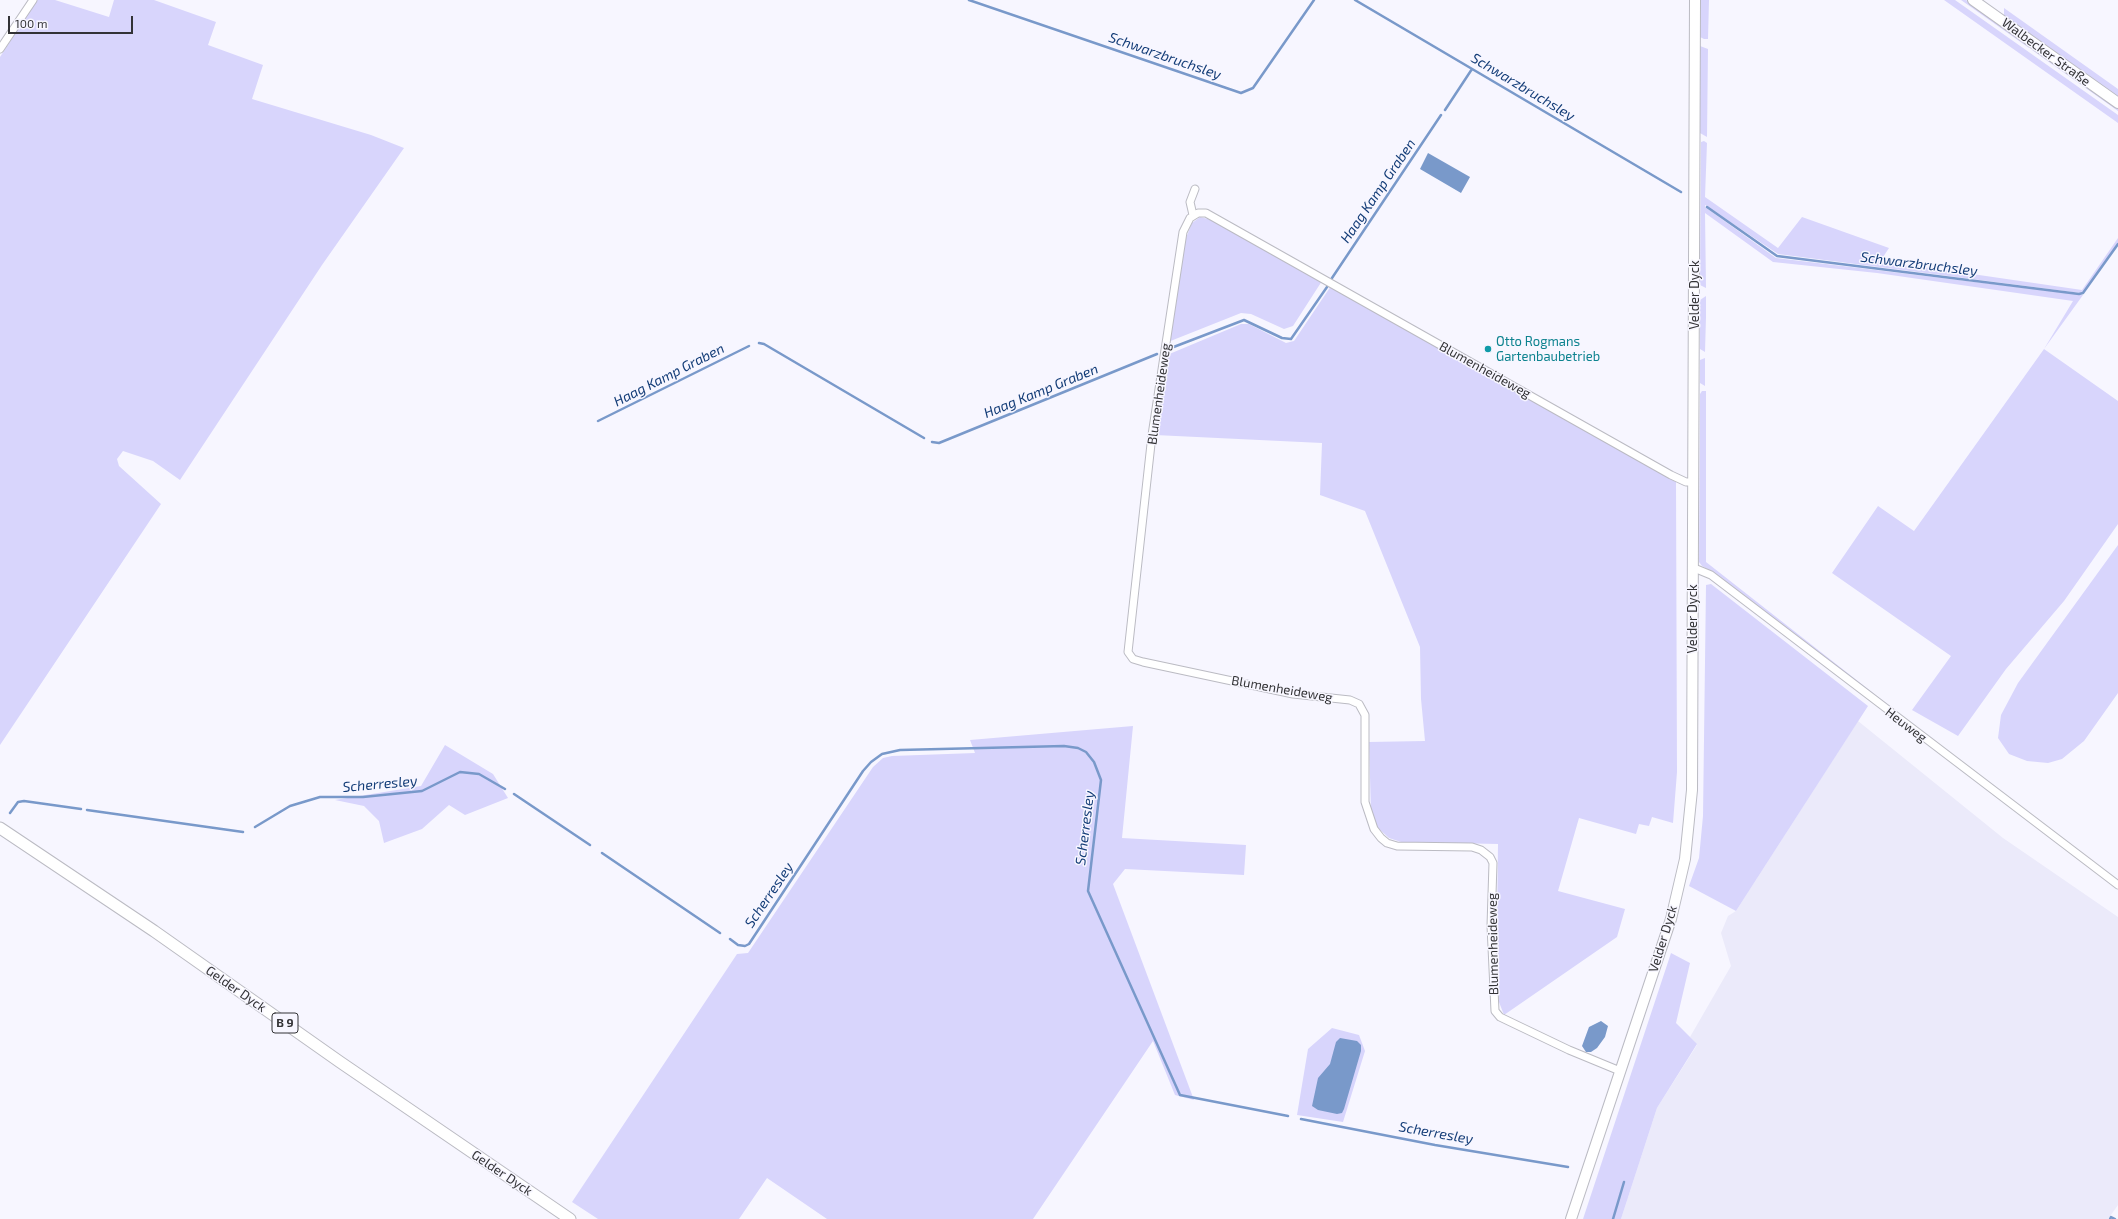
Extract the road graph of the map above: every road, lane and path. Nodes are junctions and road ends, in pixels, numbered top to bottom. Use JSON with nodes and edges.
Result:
{"nodes":[{"id":1,"x":33,"y":0,"type":"edge"},
{"id":2,"x":1696,"y":0,"type":"edge"},
{"id":3,"x":1973,"y":0,"type":"edge"},
{"id":4,"x":0,"y":49,"type":"edge"},
{"id":5,"x":2118,"y":103,"type":"edge"},
{"id":6,"x":1195,"y":189,"type":"dead end"},
{"id":7,"x":1193,"y":215,"type":"junction"},
{"id":8,"x":1694,"y":482,"type":"junction"},
{"id":9,"x":1694,"y":568,"type":"junction"},
{"id":10,"x":0,"y":828,"type":"edge"},
{"id":11,"x":2118,"y":885,"type":"edge"},
{"id":12,"x":1620,"y":1071,"type":"junction"},
{"id":13,"x":570,"y":1219,"type":"edge"},
{"id":14,"x":1571,"y":1219,"type":"edge"}],
"edges":[{"from":1,"to":4,"type":"street"},
{"from":2,"to":8,"type":"main road","name":"Velder Dyck"},
{"from":3,"to":5,"type":"main road","name":"Walbecker Straße"},
{"from":6,"to":7,"type":"street"},
{"from":7,"to":8,"type":"street","name":"Blumenheideweg"},
{"from":7,"to":12,"type":"street","name":"Blumenheideweg"},
{"from":8,"to":9,"type":"main road","name":"Velder Dyck"},
{"from":9,"to":11,"type":"street","name":"Heuweg"},
{"from":9,"to":12,"type":"main road","name":"Velder Dyck"},
{"from":10,"to":13,"type":"main road","name":"Gelder Dyck","number":"B 9"},
{"from":12,"to":14,"type":"main road","name":"Velder Dyck"}]}
